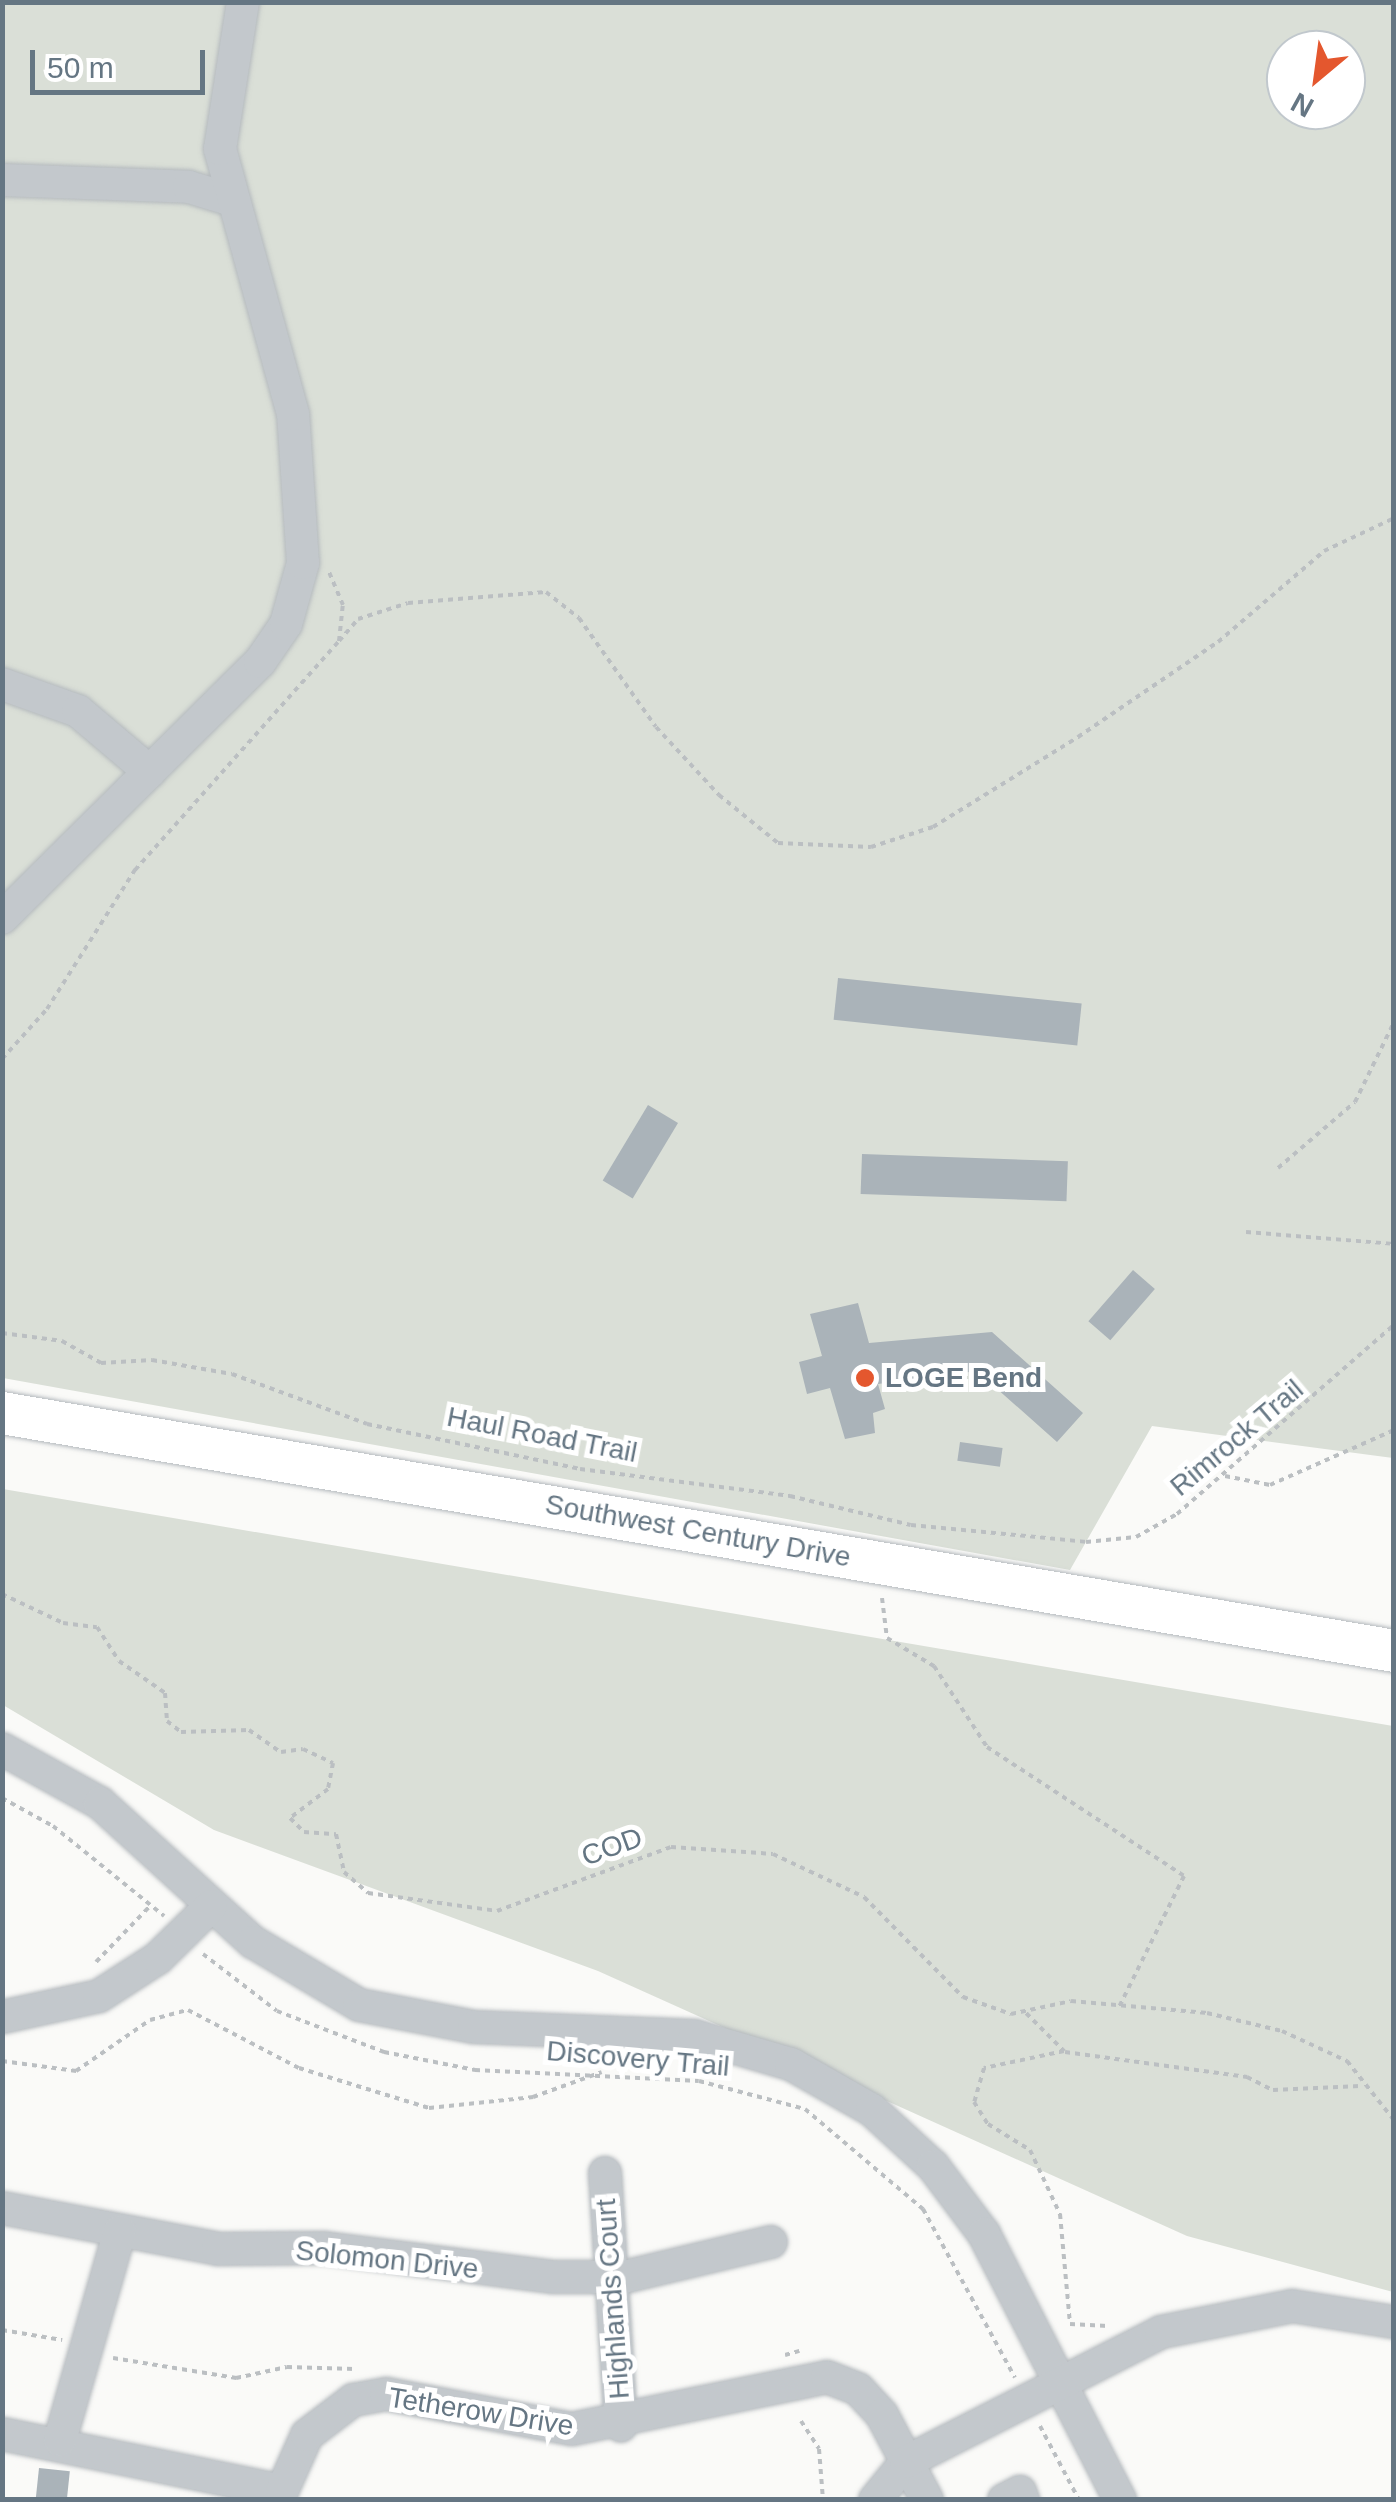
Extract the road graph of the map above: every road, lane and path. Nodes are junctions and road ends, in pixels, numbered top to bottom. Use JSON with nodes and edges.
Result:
{"nodes":[{"id":1,"x":242,"y":2,"type":"edge"},
{"id":2,"x":2,"y":180,"type":"edge"},
{"id":3,"x":229,"y":199,"type":"junction"},
{"id":4,"x":1394,"y":518,"type":"edge"},
{"id":5,"x":304,"y":544,"type":"junction"},
{"id":6,"x":339,"y":641,"type":"junction"},
{"id":7,"x":2,"y":684,"type":"edge"},
{"id":8,"x":150,"y":772,"type":"junction"},
{"id":9,"x":2,"y":918,"type":"edge"},
{"id":10,"x":1394,"y":1022,"type":"edge"},
{"id":11,"x":2,"y":1058,"type":"edge"},
{"id":12,"x":1278,"y":1168,"type":"dead end"},
{"id":13,"x":1246,"y":1232,"type":"dead end"},
{"id":14,"x":1394,"y":1244,"type":"edge"},
{"id":15,"x":1394,"y":1324,"type":"edge"},
{"id":16,"x":2,"y":1333,"type":"edge"},
{"id":17,"x":2,"y":1413,"type":"edge"},
{"id":18,"x":1394,"y":1430,"type":"edge"},
{"id":19,"x":1226,"y":1476,"type":"junction"},
{"id":20,"x":1086,"y":1542,"type":"joint"},
{"id":21,"x":888,"y":1564,"type":"junction"},
{"id":22,"x":2,"y":1594,"type":"edge"},
{"id":23,"x":1394,"y":1651,"type":"edge"},
{"id":24,"x":2,"y":1748,"type":"edge"},
{"id":25,"x":2,"y":1798,"type":"edge"},
{"id":26,"x":151,"y":1904,"type":"junction"},
{"id":27,"x":210,"y":1906,"type":"junction"},
{"id":28,"x":184,"y":1934,"type":"junction"},
{"id":29,"x":88,"y":1968,"type":"dead end"},
{"id":30,"x":1118,"y":2009,"type":"junction"},
{"id":31,"x":1026,"y":2011,"type":"junction"},
{"id":32,"x":2,"y":2018,"type":"edge"},
{"id":33,"x":1064,"y":2051,"type":"junction"},
{"id":34,"x":2,"y":2061,"type":"edge"},
{"id":35,"x":606,"y":2070,"type":"junction"},
{"id":36,"x":1360,"y":2086,"type":"junction"},
{"id":37,"x":1394,"y":2120,"type":"edge"},
{"id":38,"x":605,"y":2173,"type":"dead end"},
{"id":39,"x":2,"y":2208,"type":"edge"},
{"id":40,"x":120,"y":2231,"type":"junction"},
{"id":41,"x":771,"y":2242,"type":"dead end"},
{"id":42,"x":612,"y":2278,"type":"junction"},
{"id":43,"x":1394,"y":2322,"type":"edge"},
{"id":44,"x":1123,"y":2351,"type":"junction"},
{"id":45,"x":1060,"y":2383,"type":"junction"},
{"id":46,"x":1026,"y":2400,"type":"junction"},
{"id":47,"x":801,"y":2422,"type":"dead end"},
{"id":48,"x":620,"y":2424,"type":"junction"},
{"id":49,"x":2,"y":2434,"type":"edge"},
{"id":50,"x":60,"y":2440,"type":"junction"},
{"id":51,"x":906,"y":2462,"type":"junction"},
{"id":52,"x":823,"y":2500,"type":"edge"},
{"id":53,"x":876,"y":2500,"type":"edge"},
{"id":54,"x":927,"y":2500,"type":"edge"},
{"id":55,"x":1004,"y":2500,"type":"edge"},
{"id":56,"x":1023,"y":2500,"type":"edge"},
{"id":57,"x":1079,"y":2500,"type":"edge"},
{"id":58,"x":1120,"y":2500,"type":"edge"}],
"edges":[{"from":1,"to":3,"type":"street"},
{"from":2,"to":3,"type":"street"},
{"from":3,"to":5,"type":"street"},
{"from":4,"to":6,"type":"path"},
{"from":5,"to":6,"type":"path"},
{"from":5,"to":8,"type":"street"},
{"from":6,"to":11,"type":"path"},
{"from":7,"to":8,"type":"street"},
{"from":8,"to":9,"type":"street"},
{"from":10,"to":12,"type":"path"},
{"from":13,"to":14,"type":"path"},
{"from":15,"to":19,"type":"path","name":"Rimrock Trail"},
{"from":16,"to":20,"type":"path","name":"Haul Road Trail"},
{"from":17,"to":21,"type":"main road","name":"Southwest Century Drive"},
{"from":18,"to":19,"type":"path"},
{"from":19,"to":20,"type":"path","name":"Rimrock Trail"},
{"from":21,"to":23,"type":"main road","name":"Southwest Century Drive"},
{"from":21,"to":30,"type":"path"},
{"from":22,"to":31,"type":"path","name":"COD"},
{"from":24,"to":27,"type":"street"},
{"from":25,"to":26,"type":"path","name":"Discovery Trail"},
{"from":26,"to":28,"type":"path","name":"Discovery Trail"},
{"from":26,"to":29,"type":"path"},
{"from":27,"to":28,"type":"street"},
{"from":27,"to":45,"type":"street"},
{"from":28,"to":32,"type":"street"},
{"from":28,"to":35,"type":"path","name":"Discovery Trail"},
{"from":30,"to":31,"type":"path","name":"COD"},
{"from":30,"to":36,"type":"path","name":"COD"},
{"from":31,"to":33,"type":"path"},
{"from":33,"to":36,"type":"path"},
{"from":33,"to":44,"type":"path"},
{"from":34,"to":35,"type":"path"},
{"from":35,"to":46,"type":"path","name":"Discovery Trail"},
{"from":36,"to":37,"type":"path","name":"COD"},
{"from":38,"to":42,"type":"street","name":"Highlands Court"},
{"from":39,"to":40,"type":"street","name":"Solomon Drive"},
{"from":40,"to":42,"type":"street","name":"Solomon Drive"},
{"from":40,"to":50,"type":"street"},
{"from":41,"to":42,"type":"street","name":"Solomon Drive"},
{"from":42,"to":48,"type":"street","name":"Highlands Court"},
{"from":43,"to":44,"type":"street"},
{"from":44,"to":45,"type":"street"},
{"from":45,"to":46,"type":"street"},
{"from":45,"to":58,"type":"street"},
{"from":46,"to":51,"type":"street"},
{"from":46,"to":57,"type":"path","name":"Discovery Trail"},
{"from":47,"to":52,"type":"path"},
{"from":48,"to":50,"type":"street","name":"Tetherow Drive"},
{"from":48,"to":51,"type":"street","name":"Tetherow Drive"},
{"from":49,"to":50,"type":"street","name":"Tetherow Drive"},
{"from":51,"to":53,"type":"street"},
{"from":51,"to":54,"type":"street","name":"Tetherow Drive"},
{"from":55,"to":56,"type":"street"}]}
